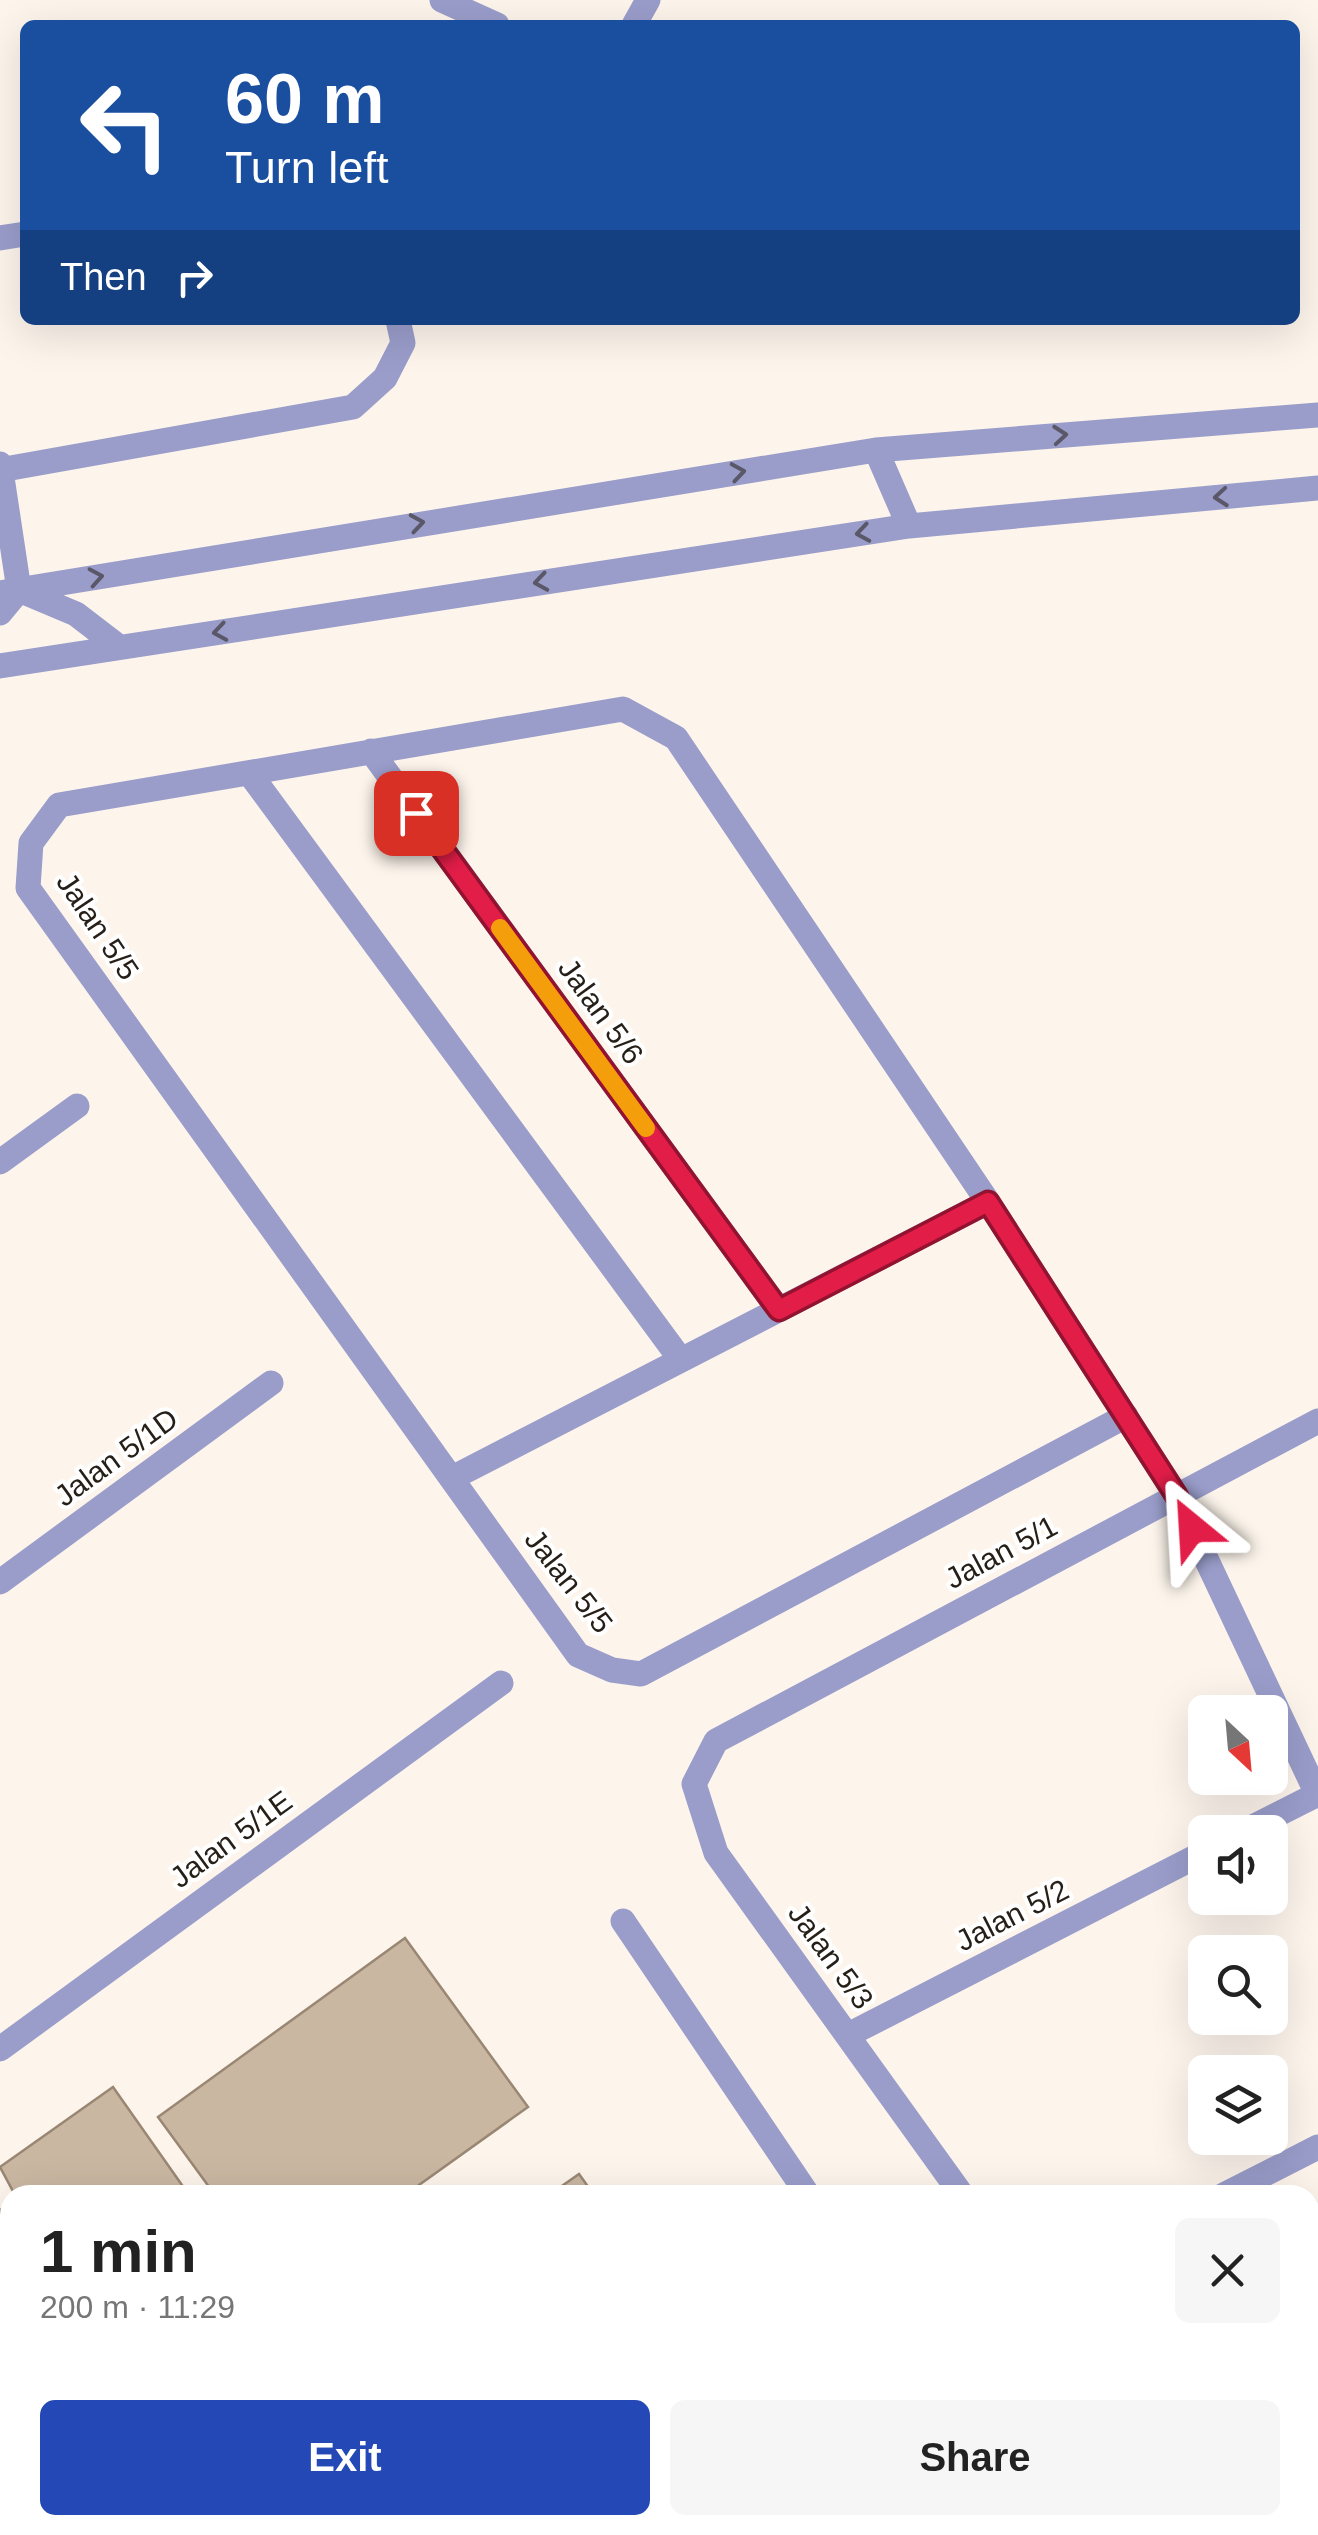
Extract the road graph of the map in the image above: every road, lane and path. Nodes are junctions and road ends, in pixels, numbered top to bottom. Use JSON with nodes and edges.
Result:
{"nodes":[{"id":1,"x":449,"y":1,"type":"edge"},
{"id":2,"x":487,"y":20,"type":"edge"},
{"id":3,"x":399,"y":325,"type":"edge"},
{"id":4,"x":1318,"y":414,"type":"edge"},
{"id":5,"x":876,"y":450,"type":"junction"},
{"id":6,"x":0,"y":468,"type":"edge"},
{"id":7,"x":1318,"y":488,"type":"edge"},
{"id":8,"x":909,"y":526,"type":"junction"},
{"id":9,"x":9,"y":591,"type":"edge"},
{"id":10,"x":0,"y":613,"type":"edge"},
{"id":11,"x":119,"y":648,"type":"junction"},
{"id":12,"x":8,"y":668,"type":"edge"},
{"id":13,"x":371,"y":751,"type":"junction"},
{"id":14,"x":250,"y":774,"type":"junction"},
{"id":15,"x":78,"y":1106,"type":"dead end"},
{"id":16,"x":0,"y":1162,"type":"edge"},
{"id":17,"x":988,"y":1202,"type":"junction"},
{"id":18,"x":779,"y":1310,"type":"junction"},
{"id":19,"x":681,"y":1360,"type":"junction"},
{"id":20,"x":271,"y":1384,"type":"dead end"},
{"id":21,"x":1126,"y":1416,"type":"junction"},
{"id":22,"x":1318,"y":1420,"type":"edge"},
{"id":23,"x":452,"y":1478,"type":"junction"},
{"id":24,"x":1176,"y":1495,"type":"junction"},
{"id":25,"x":0,"y":1582,"type":"edge"},
{"id":26,"x":501,"y":1683,"type":"dead end"},
{"id":27,"x":716,"y":1741,"type":"joint"},
{"id":28,"x":1318,"y":1795,"type":"edge"},
{"id":29,"x":1277,"y":1815,"type":"edge"},
{"id":30,"x":1188,"y":1861,"type":"edge"},
{"id":31,"x":623,"y":1921,"type":"dead end"},
{"id":32,"x":848,"y":2035,"type":"junction"},
{"id":33,"x":0,"y":2048,"type":"edge"},
{"id":34,"x":1318,"y":2146,"type":"edge"},
{"id":35,"x":801,"y":2185,"type":"edge"},
{"id":36,"x":955,"y":2185,"type":"edge"},
{"id":37,"x":1243,"y":2185,"type":"edge"}],
"edges":[{"from":1,"to":2,"type":"street"},
{"from":3,"to":6,"type":"street"},
{"from":5,"to":4,"type":"street","one_way":true},
{"from":5,"to":8,"type":"street"},
{"from":9,"to":5,"type":"street","one_way":true},
{"from":6,"to":9,"type":"street"},
{"from":7,"to":8,"type":"street","one_way":true},
{"from":8,"to":11,"type":"street","one_way":true},
{"from":9,"to":10,"type":"street"},
{"from":9,"to":11,"type":"street"},
{"from":11,"to":12,"type":"street"},
{"from":13,"to":14,"type":"street","name":"Jalan 5/5"},
{"from":13,"to":17,"type":"street","name":"Jalan 5/5"},
{"from":13,"to":18,"type":"street","name":"Jalan 5/6"},
{"from":14,"to":19,"type":"street"},
{"from":14,"to":23,"type":"street","name":"Jalan 5/5"},
{"from":15,"to":16,"type":"street"},
{"from":17,"to":18,"type":"street"},
{"from":17,"to":21,"type":"street","name":"Jalan 5/5"},
{"from":18,"to":19,"type":"street"},
{"from":19,"to":23,"type":"street"},
{"from":20,"to":25,"type":"street","name":"Jalan 5/1D"},
{"from":21,"to":23,"type":"street","name":"Jalan 5/5"},
{"from":21,"to":24,"type":"street","name":"Jalan 5/5"},
{"from":22,"to":24,"type":"street","name":"Jalan 5/1"},
{"from":24,"to":27,"type":"street","name":"Jalan 5/1"},
{"from":24,"to":28,"type":"street","name":"Jalan 5/5"},
{"from":26,"to":33,"type":"street","name":"Jalan 5/1E"},
{"from":27,"to":32,"type":"street","name":"Jalan 5/3"},
{"from":28,"to":29,"type":"street"},
{"from":30,"to":32,"type":"street","name":"Jalan 5/2"},
{"from":31,"to":35,"type":"street"},
{"from":32,"to":36,"type":"street","name":"Jalan 5/3"},
{"from":34,"to":37,"type":"street"}]}
